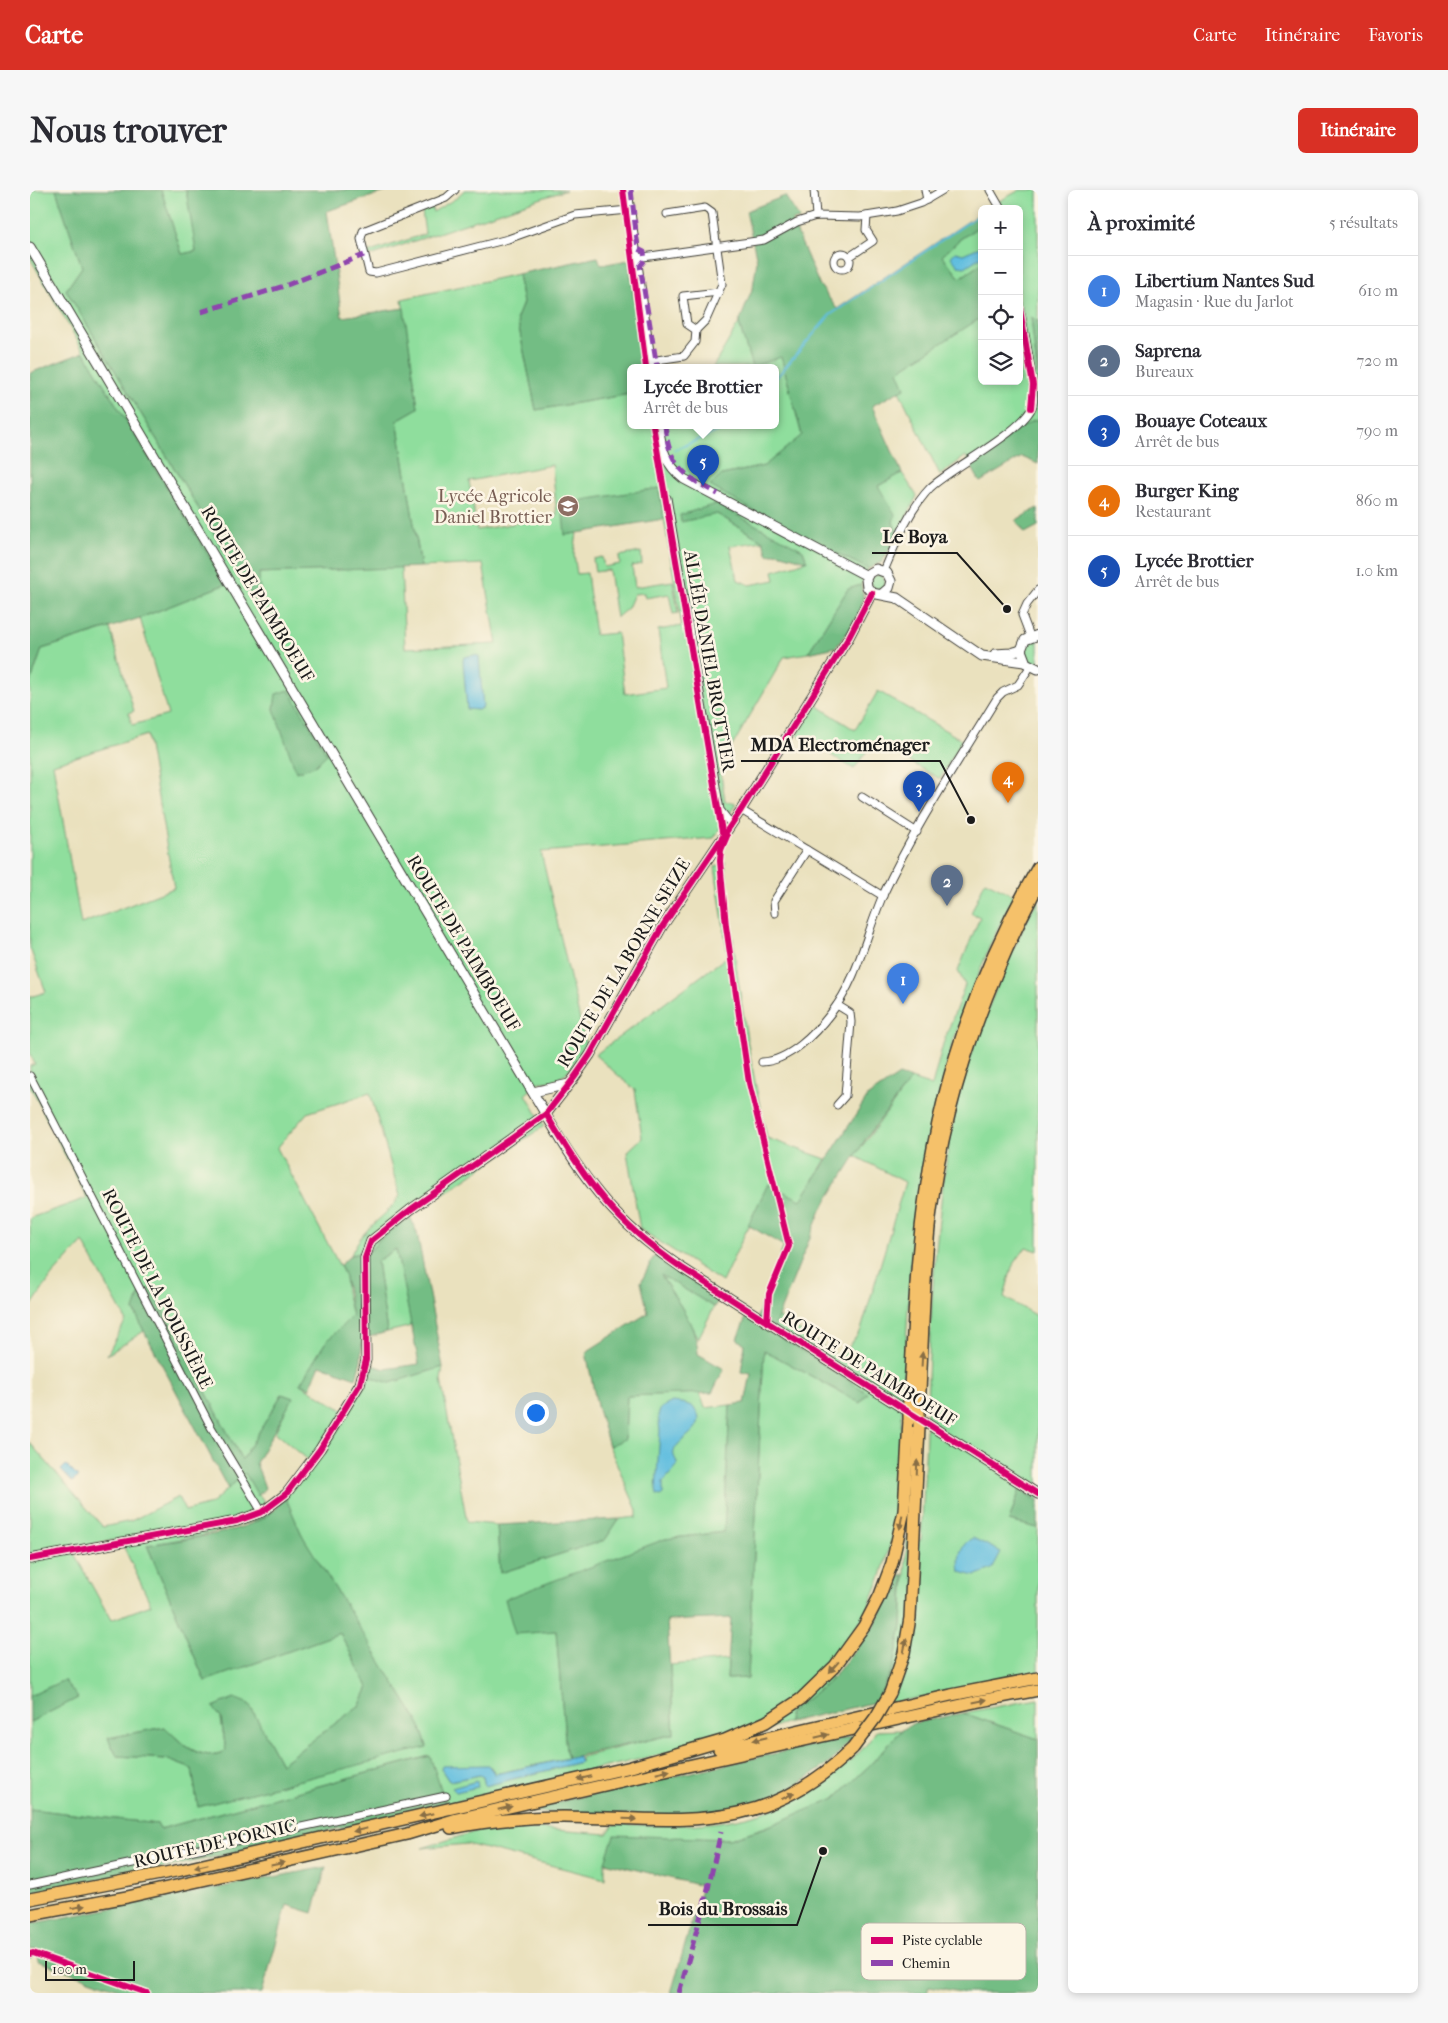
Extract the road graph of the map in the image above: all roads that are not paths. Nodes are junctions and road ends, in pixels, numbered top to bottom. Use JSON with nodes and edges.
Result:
{"nodes":[{"id":1,"x":455,"y":190,"type":"edge"},
{"id":2,"x":627,"y":190,"type":"edge"},
{"id":3,"x":814,"y":190,"type":"edge"},
{"id":4,"x":925,"y":190,"type":"edge"},
{"id":5,"x":943,"y":190,"type":"edge"},
{"id":6,"x":990,"y":190,"type":"edge"},
{"id":7,"x":927,"y":200,"type":"junction"},
{"id":8,"x":999,"y":205,"type":"edge"},
{"id":9,"x":629,"y":210,"type":"junction"},
{"id":10,"x":668,"y":214,"type":"dead end"},
{"id":11,"x":816,"y":216,"type":"junction"},
{"id":12,"x":867,"y":216,"type":"junction"},
{"id":13,"x":30,"y":247,"type":"edge"},
{"id":14,"x":717,"y":248,"type":"junction"},
{"id":15,"x":849,"y":257,"type":"dead end"},
{"id":16,"x":636,"y":258,"type":"junction"},
{"id":17,"x":719,"y":292,"type":"junction"},
{"id":18,"x":1023,"y":329,"type":"edge"},
{"id":19,"x":696,"y":330,"type":"junction"},
{"id":20,"x":650,"y":364,"type":"edge"},
{"id":21,"x":1035,"y":408,"type":"edge"},
{"id":22,"x":659,"y":429,"type":"edge"},
{"id":23,"x":667,"y":498,"type":"dead end"},
{"id":24,"x":884,"y":571,"type":"junction"},
{"id":25,"x":867,"y":576,"type":"junction"},
{"id":26,"x":890,"y":585,"type":"junction"},
{"id":27,"x":1038,"y":590,"type":"edge"},
{"id":28,"x":877,"y":593,"type":"junction"},
{"id":29,"x":1034,"y":636,"type":"edge"},
{"id":30,"x":1021,"y":650,"type":"junction"},
{"id":31,"x":1031,"y":666,"type":"edge"},
{"id":32,"x":862,"y":797,"type":"dead end"},
{"id":33,"x":741,"y":810,"type":"junction"},
{"id":34,"x":731,"y":824,"type":"junction"},
{"id":35,"x":917,"y":832,"type":"junction"},
{"id":36,"x":807,"y":850,"type":"junction"},
{"id":37,"x":1038,"y":867,"type":"edge"},
{"id":38,"x":1038,"y":885,"type":"edge"},
{"id":39,"x":883,"y":896,"type":"junction"},
{"id":40,"x":775,"y":913,"type":"dead end"},
{"id":41,"x":836,"y":1005,"type":"junction"},
{"id":42,"x":762,"y":1062,"type":"dead end"},
{"id":43,"x":30,"y":1076,"type":"edge"},
{"id":44,"x":569,"y":1084,"type":"junction"},
{"id":45,"x":533,"y":1092,"type":"junction"},
{"id":46,"x":836,"y":1105,"type":"dead end"},
{"id":47,"x":546,"y":1114,"type":"junction"},
{"id":48,"x":914,"y":1404,"type":"junction"},
{"id":49,"x":1038,"y":1494,"type":"edge"},
{"id":50,"x":262,"y":1512,"type":"junction"},
{"id":51,"x":30,"y":1559,"type":"edge"},
{"id":52,"x":1038,"y":1678,"type":"edge"},
{"id":53,"x":1038,"y":1690,"type":"edge"},
{"id":54,"x":631,"y":1767,"type":"junction"},
{"id":55,"x":446,"y":1796,"type":"dead end"},
{"id":56,"x":407,"y":1834,"type":"junction"},
{"id":57,"x":30,"y":1885,"type":"edge"},
{"id":58,"x":30,"y":1899,"type":"edge"},
{"id":59,"x":30,"y":1915,"type":"edge"}],
"edges":[{"from":1,"to":9,"type":"street"},
{"from":2,"to":9,"type":"street"},
{"from":3,"to":11,"type":"street"},
{"from":4,"to":7,"type":"street"},
{"from":5,"to":7,"type":"street"},
{"from":6,"to":8,"type":"street"},
{"from":7,"to":12,"type":"street"},
{"from":9,"to":16,"type":"street"},
{"from":10,"to":14,"type":"street"},
{"from":11,"to":12,"type":"street"},
{"from":11,"to":14,"type":"street"},
{"from":12,"to":15,"type":"street"},
{"from":13,"to":45,"type":"street","name":"ROUTE DE PAIMBOEUF"},
{"from":14,"to":16,"type":"street"},
{"from":14,"to":17,"type":"street"},
{"from":16,"to":20,"type":"street"},
{"from":17,"to":19,"type":"street"},
{"from":17,"to":19,"type":"street"},
{"from":18,"to":21,"type":"street"},
{"from":19,"to":20,"type":"street"},
{"from":21,"to":24,"type":"street"},
{"from":22,"to":25,"type":"street"},
{"from":23,"to":34,"type":"street","name":"ALLÉE DANIEL BROTTIER"},
{"from":24,"to":25,"type":"street"},
{"from":24,"to":26,"type":"street"},
{"from":25,"to":28,"type":"street"},
{"from":26,"to":28,"type":"street"},
{"from":26,"to":30,"type":"street"},
{"from":27,"to":29,"type":"street"},
{"from":28,"to":31,"type":"street"},
{"from":28,"to":33,"type":"street","name":"ROUTE DE LA BORNE SEIZE"},
{"from":29,"to":30,"type":"street"},
{"from":30,"to":31,"type":"street"},
{"from":31,"to":35,"type":"street"},
{"from":32,"to":35,"type":"street"},
{"from":33,"to":34,"type":"street","name":"ROUTE DE LA BORNE SEIZE"},
{"from":33,"to":36,"type":"street"},
{"from":34,"to":44,"type":"street","name":"ROUTE DE LA BORNE SEIZE"},
{"from":35,"to":39,"type":"street"},
{"from":36,"to":39,"type":"street"},
{"from":36,"to":40,"type":"street"},
{"from":37,"to":48,"type":"highway"},
{"from":48,"to":38,"type":"highway","one_way":true},
{"from":39,"to":41,"type":"street"},
{"from":41,"to":42,"type":"street"},
{"from":41,"to":46,"type":"street"},
{"from":43,"to":50,"type":"street","name":"ROUTE DE LA POUSSIÈRE"},
{"from":44,"to":45,"type":"street"},
{"from":44,"to":47,"type":"street","name":"ROUTE DE LA BORNE SEIZE"},
{"from":45,"to":47,"type":"street","name":"ROUTE DE PAIMBOEUF"},
{"from":47,"to":49,"type":"street","name":"ROUTE DE PAIMBOEUF"},
{"from":47,"to":50,"type":"street","name":"ROUTE DE LA BORNE SEIZE"},
{"from":48,"to":54,"type":"highway","one_way":true,"bridge":true},
{"from":56,"to":48,"type":"highway","one_way":true,"bridge":true},
{"from":50,"to":51,"type":"street","name":"ROUTE DE LA BORNE SEIZE"},
{"from":52,"to":54,"type":"highway","one_way":true},
{"from":56,"to":53,"type":"highway","one_way":true},
{"from":54,"to":58,"type":"highway","name":"ROUTE DE PORNIC","one_way":true},
{"from":55,"to":57,"type":"street"},
{"from":59,"to":56,"type":"highway","name":"ROUTE DE PORNIC","one_way":true}]}
